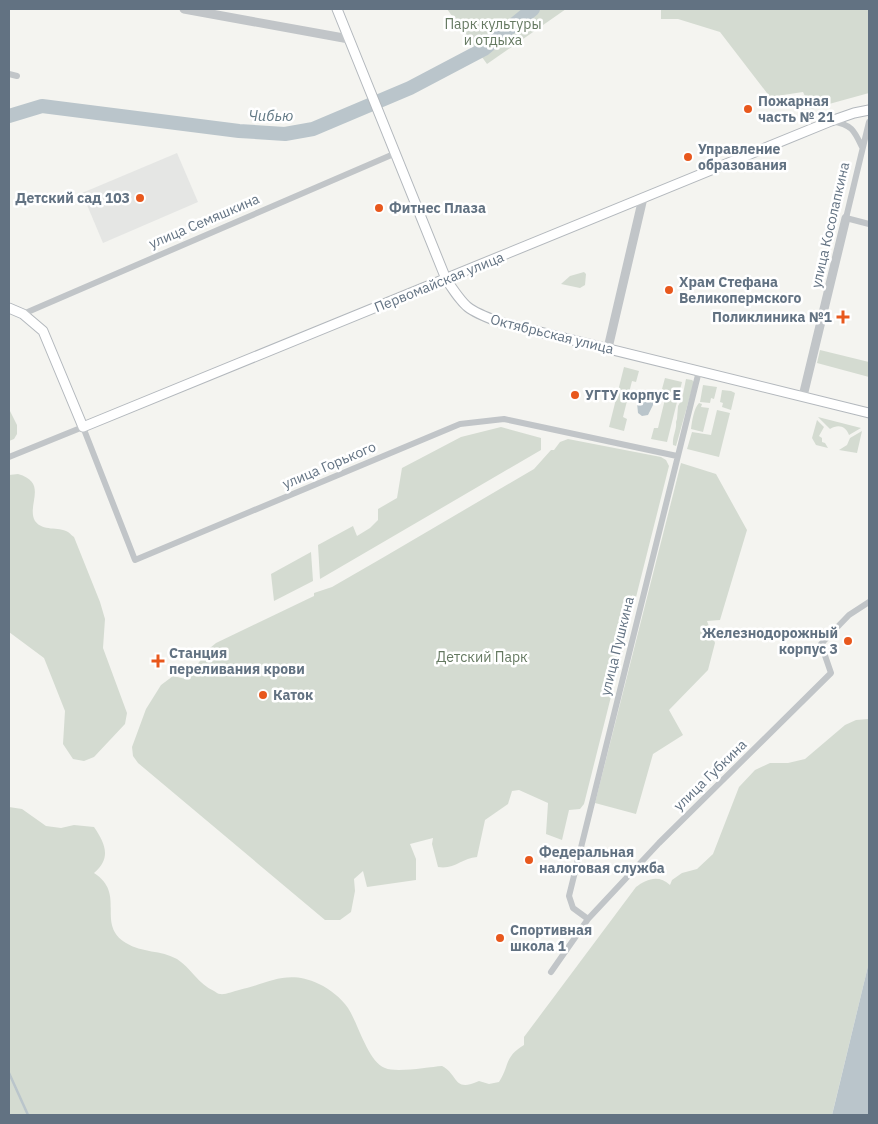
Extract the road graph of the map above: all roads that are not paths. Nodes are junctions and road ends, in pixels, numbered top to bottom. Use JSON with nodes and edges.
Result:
{"nodes":[{"id":1,"x":184,"y":9,"type":"edge"},
{"id":2,"x":337,"y":9,"type":"edge"},
{"id":3,"x":349,"y":40,"type":"junction"},
{"id":4,"x":9,"y":74,"type":"edge"},
{"id":5,"x":17,"y":76,"type":"dead end"},
{"id":6,"x":869,"y":110,"type":"edge"},
{"id":7,"x":831,"y":121,"type":"junction"},
{"id":8,"x":869,"y":122,"type":"edge"},
{"id":9,"x":862,"y":148,"type":"junction"},
{"id":10,"x":396,"y":153,"type":"junction"},
{"id":11,"x":643,"y":198,"type":"junction"},
{"id":12,"x":846,"y":218,"type":"junction"},
{"id":13,"x":869,"y":224,"type":"edge"},
{"id":14,"x":446,"y":280,"type":"junction"},
{"id":15,"x":9,"y":308,"type":"edge"},
{"id":16,"x":23,"y":314,"type":"junction"},
{"id":17,"x":608,"y":348,"type":"junction"},
{"id":18,"x":699,"y":371,"type":"junction"},
{"id":19,"x":803,"y":396,"type":"junction"},
{"id":20,"x":869,"y":413,"type":"edge"},
{"id":21,"x":83,"y":427,"type":"junction"},
{"id":22,"x":677,"y":456,"type":"junction"},
{"id":23,"x":9,"y":457,"type":"edge"},
{"id":24,"x":869,"y":602,"type":"edge"},
{"id":25,"x":588,"y":919,"type":"junction"},
{"id":26,"x":551,"y":972,"type":"dead end"}],
"edges":[{"from":1,"to":3,"type":"street"},
{"from":2,"to":3,"type":"main road","name":"Октябрьская улица"},
{"from":3,"to":10,"type":"main road","name":"Октябрьская улица"},
{"from":4,"to":5,"type":"street"},
{"from":6,"to":7,"type":"main road","name":"Первомайская улица"},
{"from":7,"to":9,"type":"street","name":"улица Косолапкина"},
{"from":7,"to":11,"type":"main road","name":"Первомайская улица"},
{"from":8,"to":9,"type":"street","name":"улица Косолапкина"},
{"from":9,"to":12,"type":"street","name":"улица Косолапкина"},
{"from":10,"to":14,"type":"main road","name":"Октябрьская улица"},
{"from":10,"to":16,"type":"street","name":"улица Семяшкина"},
{"from":11,"to":14,"type":"main road","name":"Первомайская улица"},
{"from":11,"to":17,"type":"street"},
{"from":12,"to":13,"type":"street"},
{"from":12,"to":19,"type":"street","name":"улица Косолапкина"},
{"from":14,"to":17,"type":"main road","name":"Октябрьская улица"},
{"from":14,"to":21,"type":"main road","name":"Первомайская улица"},
{"from":15,"to":16,"type":"main road"},
{"from":16,"to":21,"type":"main road"},
{"from":17,"to":18,"type":"main road","name":"Октябрьская улица"},
{"from":18,"to":19,"type":"main road","name":"Октябрьская улица"},
{"from":18,"to":22,"type":"street","name":"улица Пушкина"},
{"from":19,"to":20,"type":"main road","name":"Октябрьская улица"},
{"from":21,"to":22,"type":"street","name":"улица Горького"},
{"from":21,"to":23,"type":"street","name":"Первомайская улица"},
{"from":22,"to":25,"type":"street","name":"улица Пушкина"},
{"from":24,"to":25,"type":"street","name":"улица Губкина"},
{"from":25,"to":26,"type":"street","name":"улица Губкина"}]}
